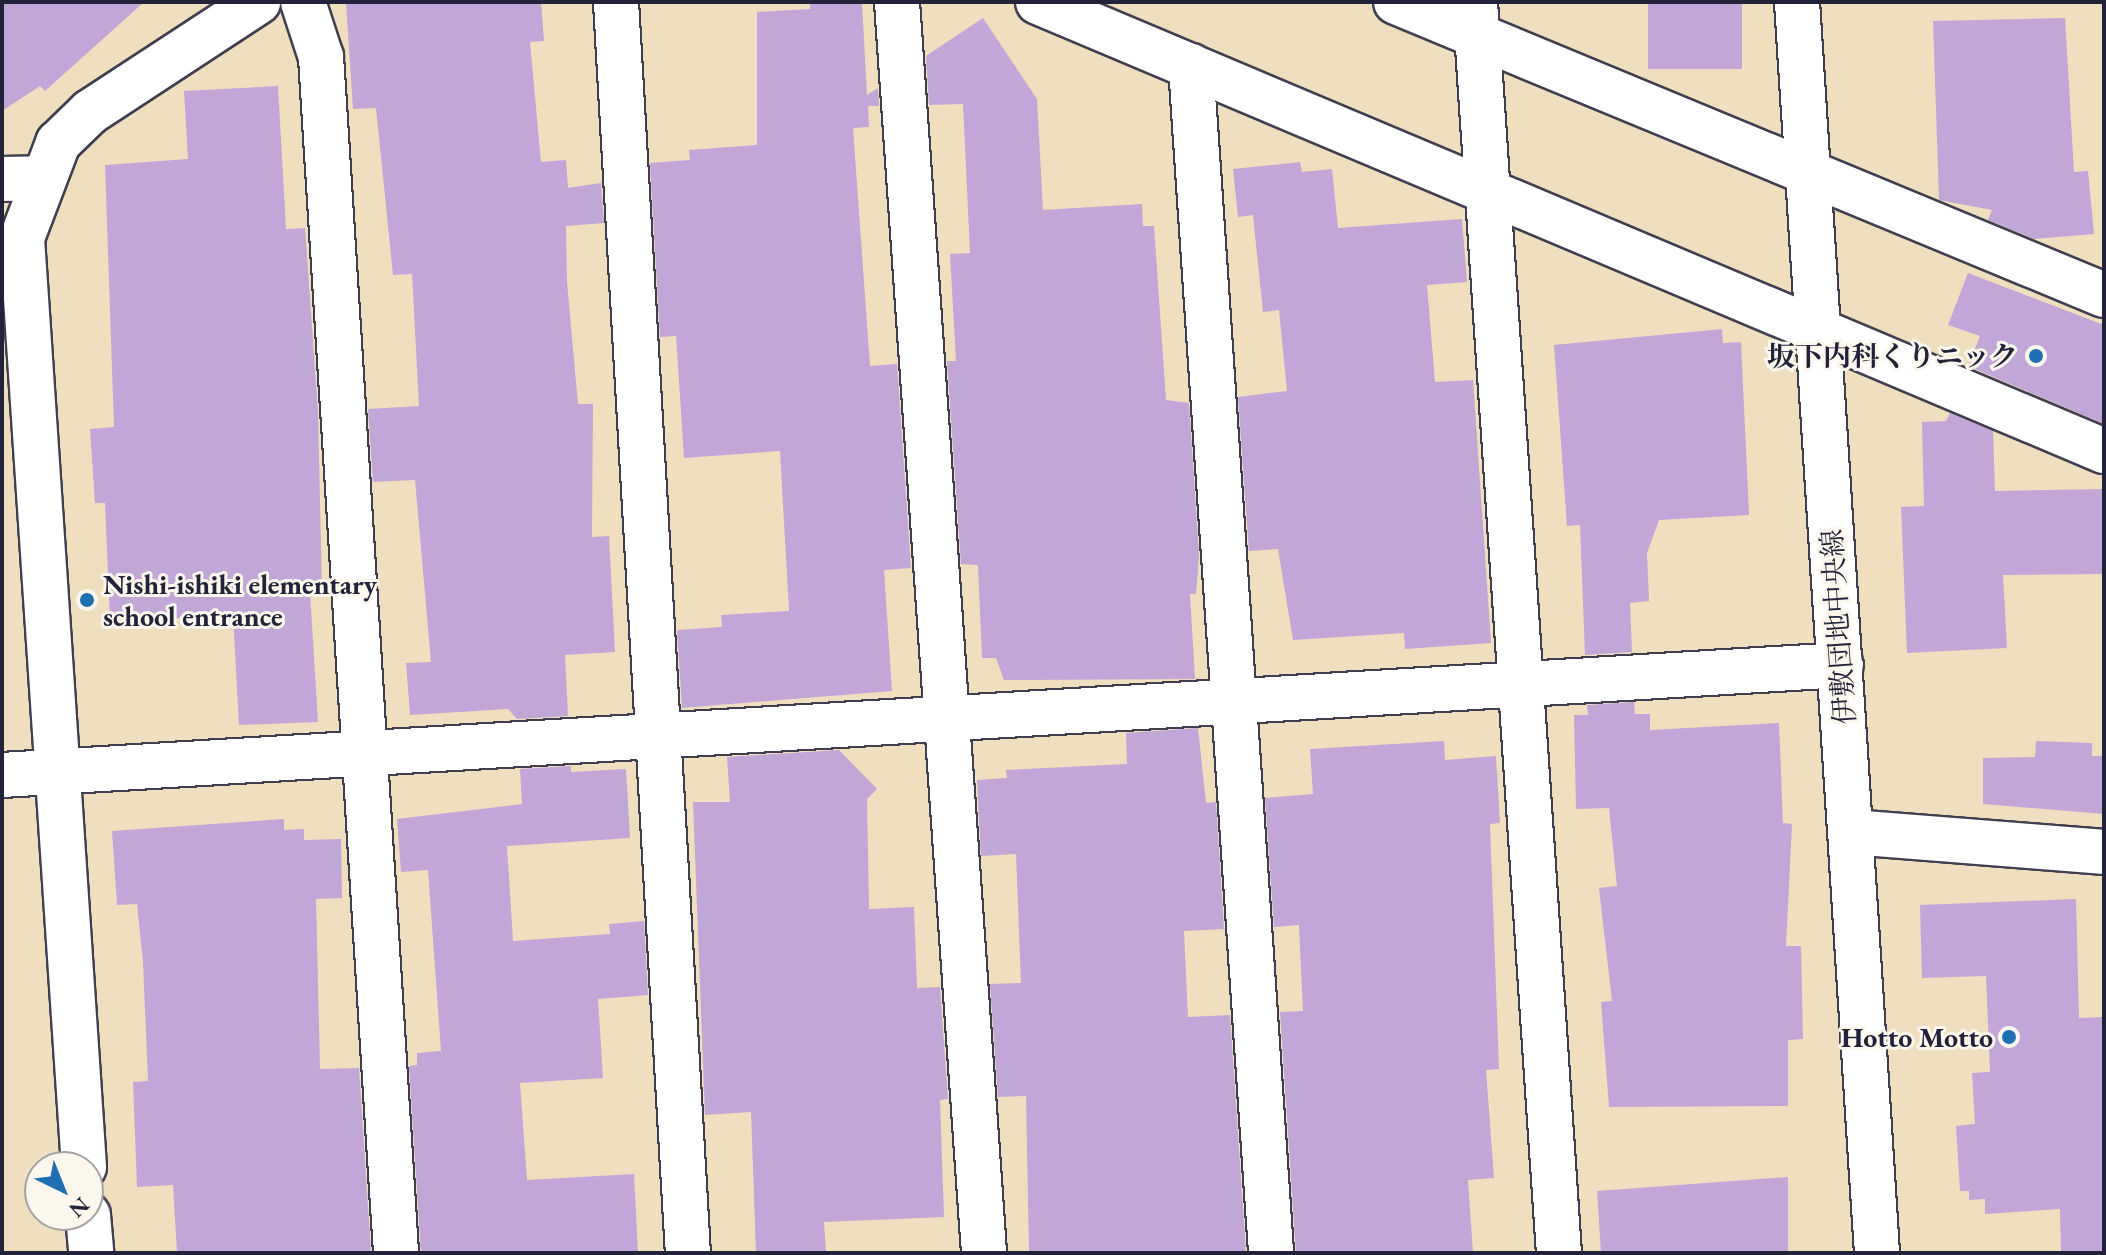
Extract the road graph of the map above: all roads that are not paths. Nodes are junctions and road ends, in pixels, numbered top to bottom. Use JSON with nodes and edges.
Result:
{"nodes":[{"id":1,"x":258,"y":2,"type":"edge"},
{"id":2,"x":303,"y":2,"type":"edge"},
{"id":3,"x":616,"y":2,"type":"edge"},
{"id":4,"x":897,"y":2,"type":"edge"},
{"id":5,"x":1038,"y":2,"type":"edge"},
{"id":6,"x":1396,"y":2,"type":"edge"},
{"id":7,"x":1797,"y":2,"type":"edge"},
{"id":8,"x":1479,"y":20,"type":"edge"},
{"id":9,"x":1191,"y":66,"type":"junction"},
{"id":10,"x":1808,"y":175,"type":"junction"},
{"id":11,"x":21,"y":179,"type":"edge"},
{"id":12,"x":1490,"y":189,"type":"junction"},
{"id":13,"x":2104,"y":295,"type":"edge"},
{"id":14,"x":1818,"y":334,"type":"junction"},
{"id":15,"x":2104,"y":451,"type":"edge"},
{"id":16,"x":1841,"y":665,"type":"junction"},
{"id":17,"x":1523,"y":684,"type":"junction"},
{"id":18,"x":1236,"y":703,"type":"junction"},
{"id":19,"x":946,"y":719,"type":"junction"},
{"id":20,"x":657,"y":735,"type":"junction"},
{"id":21,"x":361,"y":753,"type":"junction"},
{"id":22,"x":55,"y":771,"type":"junction"},
{"id":23,"x":2,"y":775,"type":"edge"},
{"id":24,"x":1851,"y":832,"type":"junction"},
{"id":25,"x":2104,"y":852,"type":"edge"},
{"id":26,"x":83,"y":1151,"type":"edge"},
{"id":27,"x":89,"y":1231,"type":"edge"},
{"id":28,"x":91,"y":1253,"type":"edge"},
{"id":29,"x":396,"y":1253,"type":"edge"},
{"id":30,"x":688,"y":1253,"type":"edge"},
{"id":31,"x":984,"y":1253,"type":"edge"},
{"id":32,"x":1271,"y":1253,"type":"edge"},
{"id":33,"x":1559,"y":1253,"type":"edge"},
{"id":34,"x":1877,"y":1253,"type":"edge"}],
"edges":[{"from":1,"to":11,"type":"street"},
{"from":2,"to":21,"type":"street"},
{"from":3,"to":20,"type":"street"},
{"from":4,"to":19,"type":"street"},
{"from":5,"to":9,"type":"street"},
{"from":6,"to":8,"type":"street"},
{"from":7,"to":10,"type":"street","name":"伊敷団地中央線"},
{"from":8,"to":10,"type":"street"},
{"from":8,"to":12,"type":"street"},
{"from":9,"to":12,"type":"street"},
{"from":9,"to":18,"type":"street"},
{"from":10,"to":13,"type":"street"},
{"from":10,"to":14,"type":"street","name":"伊敷団地中央線"},
{"from":11,"to":22,"type":"street"},
{"from":12,"to":14,"type":"street"},
{"from":12,"to":17,"type":"street"},
{"from":14,"to":15,"type":"street"},
{"from":14,"to":16,"type":"street","name":"伊敷団地中央線"},
{"from":16,"to":17,"type":"street"},
{"from":16,"to":24,"type":"street","name":"伊敷団地中央線"},
{"from":17,"to":18,"type":"street"},
{"from":17,"to":33,"type":"street"},
{"from":18,"to":19,"type":"street"},
{"from":18,"to":32,"type":"street"},
{"from":19,"to":20,"type":"street"},
{"from":19,"to":31,"type":"street"},
{"from":20,"to":21,"type":"street"},
{"from":20,"to":30,"type":"street"},
{"from":21,"to":22,"type":"street"},
{"from":21,"to":29,"type":"street"},
{"from":22,"to":23,"type":"street"},
{"from":22,"to":26,"type":"street"},
{"from":24,"to":25,"type":"street"},
{"from":24,"to":34,"type":"street","name":"伊敷団地中央線"},
{"from":27,"to":28,"type":"street"}]}
